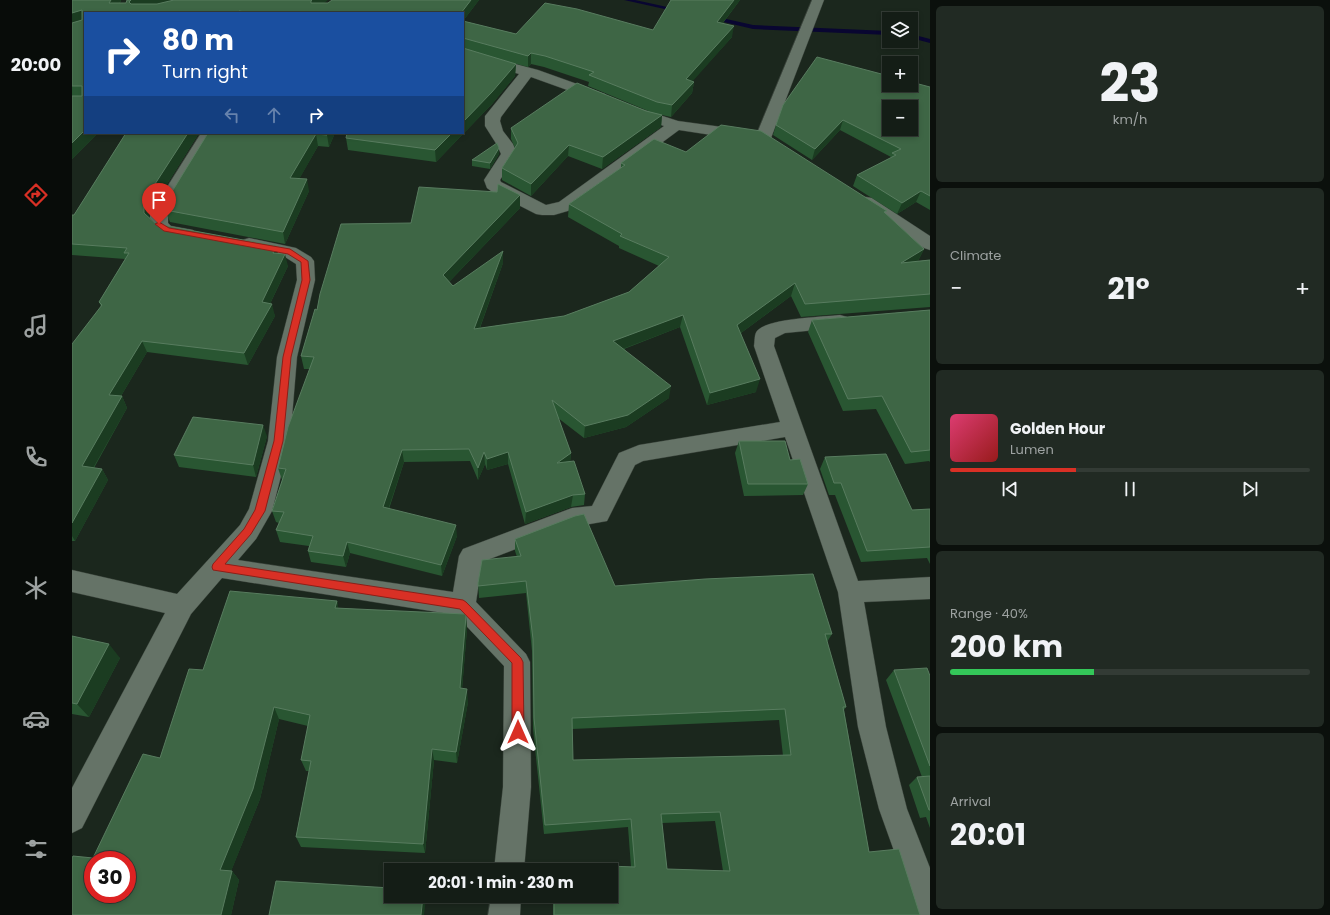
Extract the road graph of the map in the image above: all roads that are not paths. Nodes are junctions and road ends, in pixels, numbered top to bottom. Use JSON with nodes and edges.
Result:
{"nodes":[{"id":1,"x":818,"y":0,"type":"edge"},
{"id":2,"x":464,"y":54,"type":"edge"},
{"id":3,"x":528,"y":72,"type":"junction"},
{"id":4,"x":676,"y":125,"type":"junction"},
{"id":5,"x":208,"y":134,"type":"edge"},
{"id":6,"x":853,"y":194,"type":"edge"},
{"id":7,"x":205,"y":237,"type":"edge"},
{"id":8,"x":236,"y":242,"type":"edge"},
{"id":9,"x":930,"y":244,"type":"edge"},
{"id":10,"x":860,"y":320,"type":"edge"},
{"id":11,"x":792,"y":428,"type":"junction"},
{"id":12,"x":217,"y":567,"type":"junction"},
{"id":13,"x":72,"y":581,"type":"edge"},
{"id":14,"x":930,"y":588,"type":"edge"},
{"id":15,"x":850,"y":592,"type":"junction"},
{"id":16,"x":463,"y":605,"type":"junction"},
{"id":17,"x":182,"y":606,"type":"junction"},
{"id":18,"x":72,"y":818,"type":"edge"},
{"id":19,"x":510,"y":863,"type":"edge"},
{"id":20,"x":505,"y":903,"type":"edge"},
{"id":21,"x":930,"y":909,"type":"edge"},
{"id":22,"x":504,"y":915,"type":"edge"}],
"edges":[{"from":1,"to":4,"type":"street"},
{"from":2,"to":3,"type":"street"},
{"from":3,"to":4,"type":"street"},
{"from":3,"to":4,"type":"street"},
{"from":5,"to":7,"type":"street"},
{"from":6,"to":9,"type":"street"},
{"from":8,"to":12,"type":"street"},
{"from":10,"to":11,"type":"street"},
{"from":11,"to":15,"type":"street"},
{"from":11,"to":16,"type":"street"},
{"from":12,"to":16,"type":"street"},
{"from":12,"to":17,"type":"street"},
{"from":13,"to":17,"type":"street"},
{"from":14,"to":15,"type":"street"},
{"from":15,"to":21,"type":"street"},
{"from":16,"to":19,"type":"street"},
{"from":17,"to":18,"type":"street"},
{"from":20,"to":22,"type":"street"}]}
